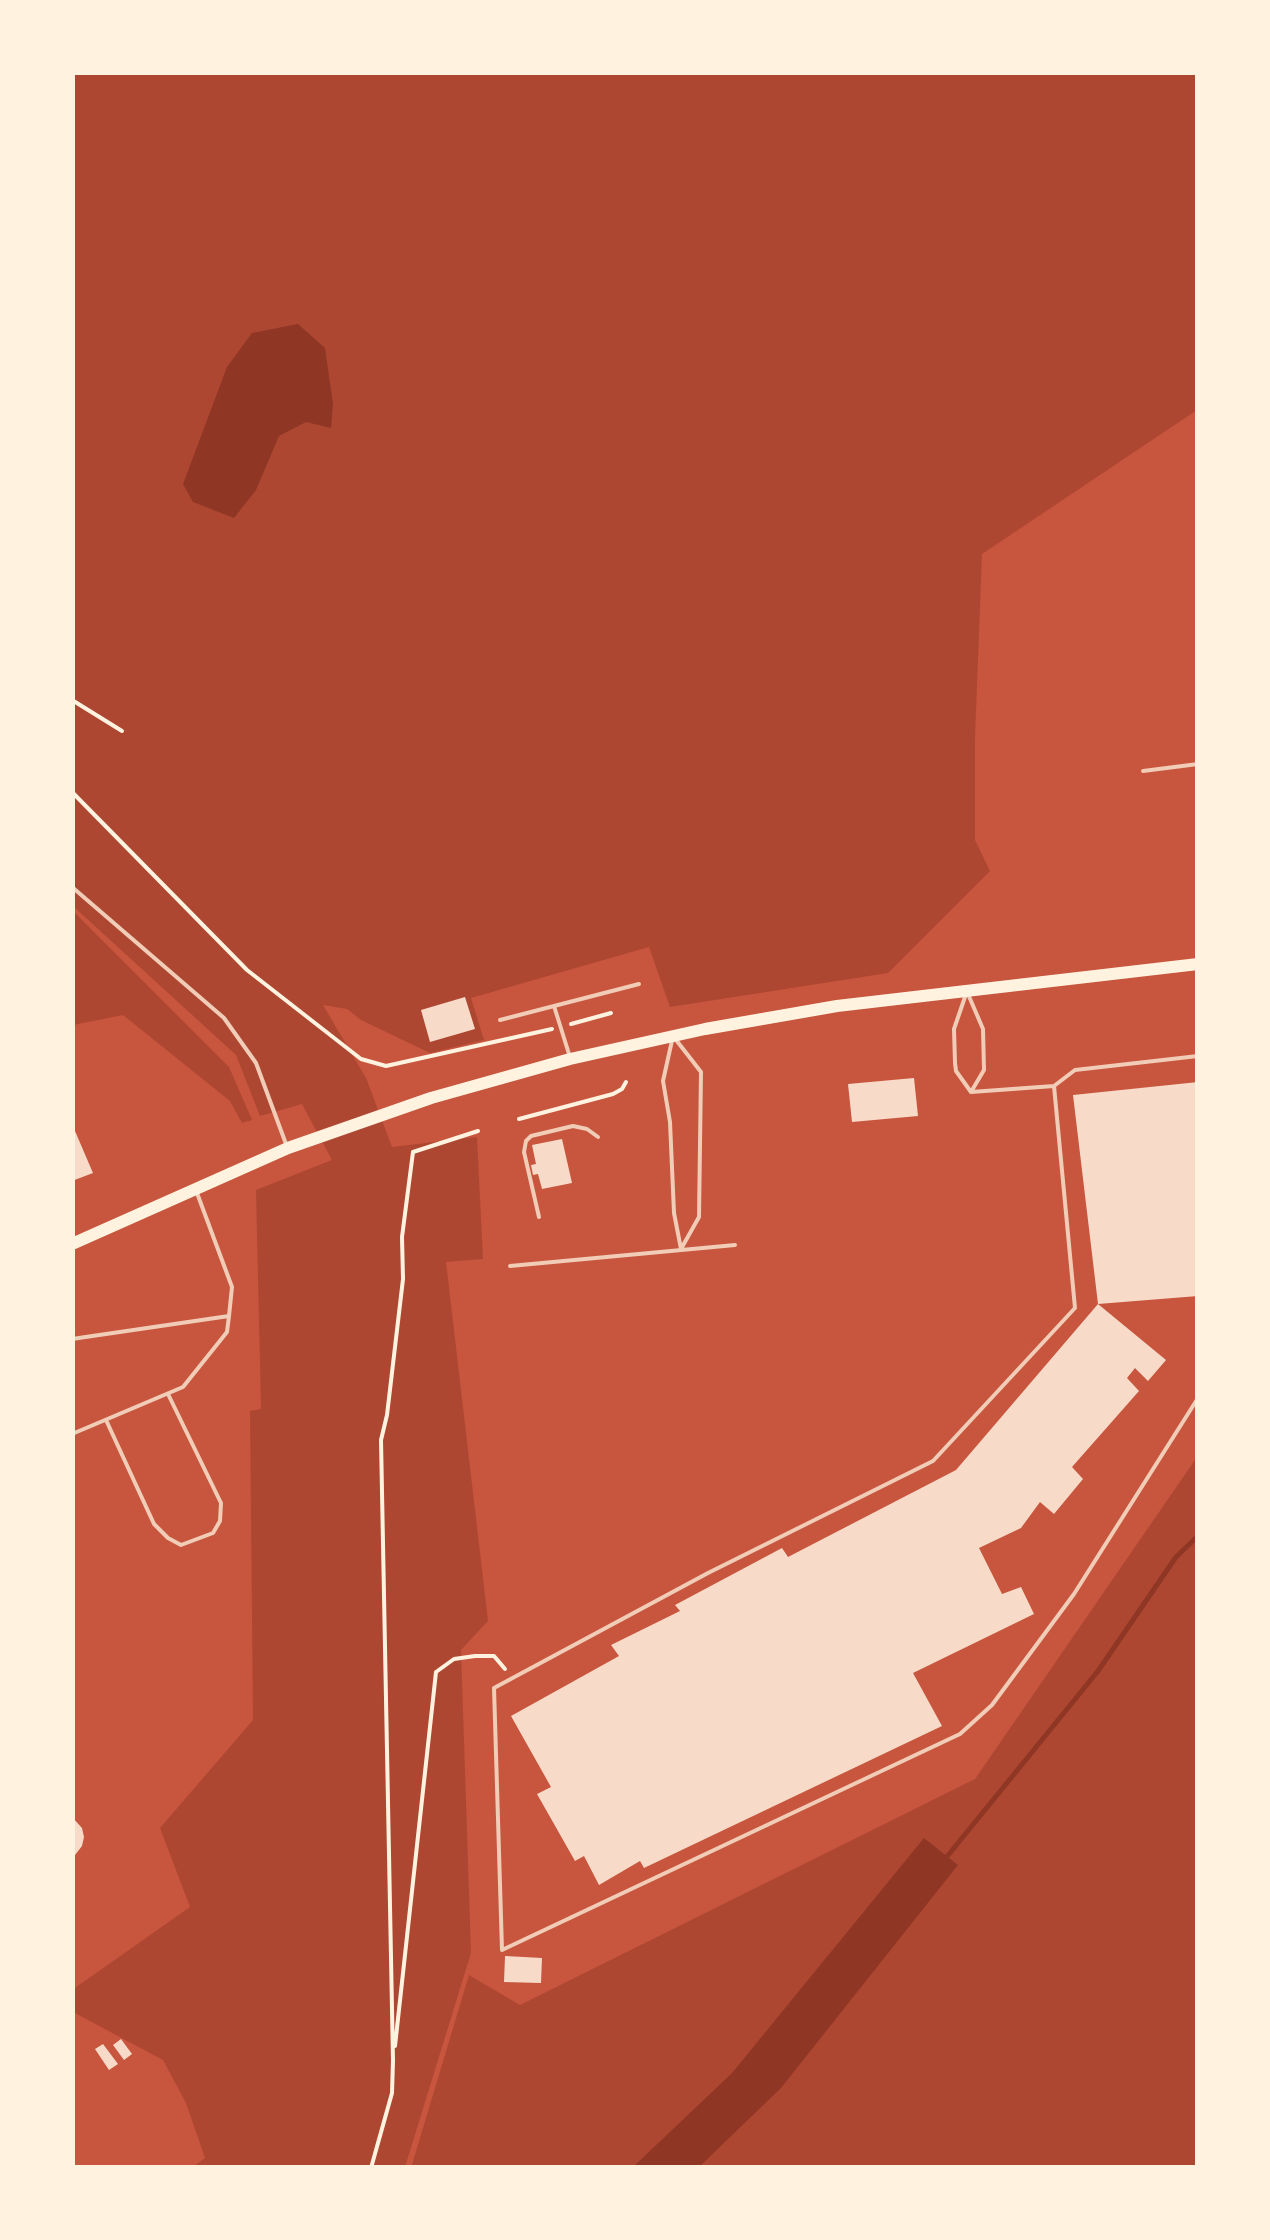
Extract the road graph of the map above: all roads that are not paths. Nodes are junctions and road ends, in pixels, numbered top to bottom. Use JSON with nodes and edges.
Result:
{"nodes":[{"id":1,"x":1198,"y":764,"type":"edge"},
{"id":2,"x":1143,"y":771,"type":"dead end"},
{"id":3,"x":72,"y":887,"type":"edge"},
{"id":4,"x":1198,"y":964,"type":"edge"},
{"id":5,"x":639,"y":984,"type":"dead end"},
{"id":6,"x":967,"y":991,"type":"junction"},
{"id":7,"x":554,"y":1006,"type":"junction"},
{"id":8,"x":500,"y":1020,"type":"dead end"},
{"id":9,"x":674,"y":1036,"type":"junction"},
{"id":10,"x":1198,"y":1056,"type":"edge"},
{"id":11,"x":570,"y":1059,"type":"junction"},
{"id":12,"x":1054,"y":1086,"type":"junction"},
{"id":13,"x":971,"y":1092,"type":"junction"},
{"id":14,"x":598,"y":1137,"type":"dead end"},
{"id":15,"x":288,"y":1148,"type":"junction"},
{"id":16,"x":196,"y":1188,"type":"junction"},
{"id":17,"x":539,"y":1217,"type":"dead end"},
{"id":18,"x":72,"y":1244,"type":"edge"},
{"id":19,"x":736,"y":1246,"type":"dead end"},
{"id":20,"x":681,"y":1249,"type":"junction"},
{"id":21,"x":510,"y":1266,"type":"dead end"},
{"id":22,"x":230,"y":1316,"type":"junction"},
{"id":23,"x":72,"y":1339,"type":"edge"},
{"id":24,"x":168,"y":1394,"type":"junction"},
{"id":25,"x":1198,"y":1398,"type":"edge"},
{"id":26,"x":106,"y":1420,"type":"junction"},
{"id":27,"x":72,"y":1434,"type":"edge"}],
"edges":[{"from":1,"to":2,"type":"lane"},
{"from":3,"to":15,"type":"lane"},
{"from":4,"to":6,"type":"main road"},
{"from":5,"to":7,"type":"lane"},
{"from":6,"to":9,"type":"main road"},
{"from":6,"to":13,"type":"lane"},
{"from":6,"to":13,"type":"lane"},
{"from":7,"to":8,"type":"lane"},
{"from":7,"to":11,"type":"lane"},
{"from":9,"to":11,"type":"main road"},
{"from":9,"to":20,"type":"lane"},
{"from":9,"to":20,"type":"lane"},
{"from":10,"to":12,"type":"lane"},
{"from":11,"to":15,"type":"main road"},
{"from":12,"to":13,"type":"lane"},
{"from":12,"to":25,"type":"lane"},
{"from":14,"to":17,"type":"lane"},
{"from":15,"to":16,"type":"main road"},
{"from":16,"to":18,"type":"main road"},
{"from":16,"to":22,"type":"lane"},
{"from":19,"to":20,"type":"lane"},
{"from":20,"to":21,"type":"lane"},
{"from":22,"to":23,"type":"lane"},
{"from":22,"to":24,"type":"lane"},
{"from":24,"to":26,"type":"lane"},
{"from":24,"to":26,"type":"lane"},
{"from":26,"to":27,"type":"lane"}]}
